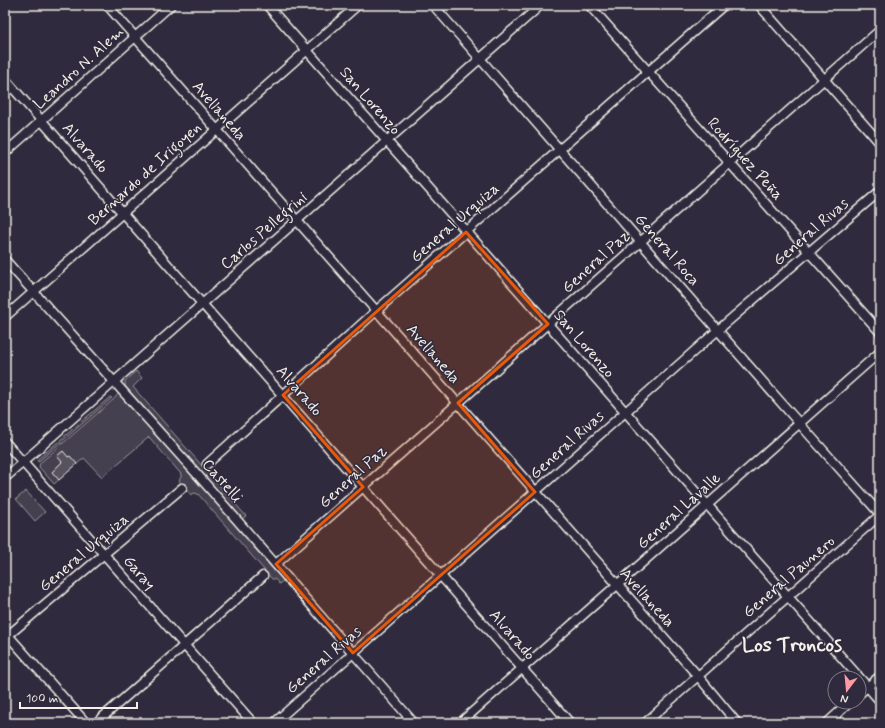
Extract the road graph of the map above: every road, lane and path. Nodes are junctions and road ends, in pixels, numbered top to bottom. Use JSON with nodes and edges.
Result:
{"nodes":[{"id":1,"x":107,"y":5,"type":"edge"},
{"id":2,"x":171,"y":5,"type":"edge"},
{"id":3,"x":267,"y":5,"type":"edge"},
{"id":4,"x":358,"y":5,"type":"edge"},
{"id":5,"x":432,"y":5,"type":"edge"},
{"id":6,"x":541,"y":5,"type":"edge"},
{"id":7,"x":589,"y":5,"type":"edge"},
{"id":8,"x":724,"y":5,"type":"edge"},
{"id":9,"x":759,"y":5,"type":"edge"},
{"id":10,"x":880,"y":30,"type":"edge"},
{"id":11,"x":135,"y":37,"type":"junction"},
{"id":12,"x":306,"y":50,"type":"junction"},
{"id":13,"x":480,"y":58,"type":"junction"},
{"id":14,"x":648,"y":72,"type":"junction"},
{"id":15,"x":5,"y":79,"type":"edge"},
{"id":16,"x":824,"y":79,"type":"junction"},
{"id":17,"x":42,"y":120,"type":"junction"},
{"id":18,"x":217,"y":130,"type":"junction"},
{"id":19,"x":386,"y":141,"type":"junction"},
{"id":20,"x":880,"y":143,"type":"edge"},
{"id":21,"x":560,"y":149,"type":"junction"},
{"id":22,"x":5,"y":153,"type":"edge"},
{"id":23,"x":729,"y":163,"type":"junction"},
{"id":24,"x":880,"y":191,"type":"edge"},
{"id":25,"x":123,"y":213,"type":"junction"},
{"id":26,"x":297,"y":220,"type":"junction"},
{"id":27,"x":466,"y":232,"type":"junction"},
{"id":28,"x":641,"y":241,"type":"junction"},
{"id":29,"x":809,"y":252,"type":"junction"},
{"id":30,"x":5,"y":260,"type":"edge"},
{"id":31,"x":33,"y":292,"type":"junction"},
{"id":32,"x":202,"y":304,"type":"junction"},
{"id":33,"x":376,"y":311,"type":"junction"},
{"id":34,"x":5,"y":317,"type":"edge"},
{"id":35,"x":548,"y":324,"type":"junction"},
{"id":36,"x":718,"y":330,"type":"junction"},
{"id":37,"x":880,"y":332,"type":"edge"},
{"id":38,"x":880,"y":352,"type":"edge"},
{"id":39,"x":114,"y":381,"type":"junction"},
{"id":40,"x":283,"y":395,"type":"junction"},
{"id":41,"x":458,"y":403,"type":"junction"},
{"id":42,"x":625,"y":412,"type":"junction"},
{"id":43,"x":799,"y":423,"type":"junction"},
{"id":44,"x":5,"y":442,"type":"edge"},
{"id":45,"x":23,"y":462,"type":"junction"},
{"id":46,"x":207,"y":464,"type":"dead end"},
{"id":47,"x":5,"y":478,"type":"edge"},
{"id":48,"x":363,"y":487,"type":"junction"},
{"id":49,"x":182,"y":488,"type":"dead end"},
{"id":50,"x":535,"y":492,"type":"junction"},
{"id":51,"x":708,"y":505,"type":"junction"},
{"id":52,"x":880,"y":514,"type":"edge"},
{"id":53,"x":104,"y":554,"type":"junction"},
{"id":54,"x":276,"y":564,"type":"junction"},
{"id":55,"x":263,"y":576,"type":"dead end"},
{"id":56,"x":440,"y":576,"type":"junction"},
{"id":57,"x":617,"y":585,"type":"junction"},
{"id":58,"x":788,"y":597,"type":"junction"},
{"id":59,"x":6,"y":635,"type":"edge"},
{"id":60,"x":185,"y":646,"type":"junction"},
{"id":61,"x":353,"y":653,"type":"junction"},
{"id":62,"x":522,"y":668,"type":"junction"},
{"id":63,"x":852,"y":670,"type":"edge"},
{"id":64,"x":698,"y":676,"type":"junction"},
{"id":65,"x":880,"y":676,"type":"edge"},
{"id":66,"x":867,"y":687,"type":"joint"},
{"id":67,"x":880,"y":701,"type":"edge"},
{"id":68,"x":841,"y":710,"type":"edge"},
{"id":69,"x":86,"y":723,"type":"edge"},
{"id":70,"x":96,"y":723,"type":"edge"},
{"id":71,"x":253,"y":723,"type":"edge"},
{"id":72,"x":274,"y":723,"type":"edge"},
{"id":73,"x":414,"y":723,"type":"edge"},
{"id":74,"x":460,"y":723,"type":"edge"},
{"id":75,"x":570,"y":723,"type":"edge"},
{"id":76,"x":645,"y":723,"type":"edge"},
{"id":77,"x":737,"y":723,"type":"edge"},
{"id":78,"x":827,"y":723,"type":"edge"}],
"edges":[{"from":1,"to":11,"type":"street","name":"Avellaneda"},
{"from":2,"to":11,"type":"street","name":"Leandro N. Alem"},
{"from":3,"to":12,"type":"street","name":"San Lorenzo"},
{"from":4,"to":12,"type":"street","name":"Bernardo de Irigoyen"},
{"from":5,"to":13,"type":"street","name":"General Roca"},
{"from":6,"to":13,"type":"street","name":"Carlos Pellegrini"},
{"from":7,"to":14,"type":"street","name":"Rodríguez Peña"},
{"from":8,"to":14,"type":"street","name":"General Urquiza"},
{"from":9,"to":16,"type":"street"},
{"from":10,"to":16,"type":"street","name":"General Paz"},
{"from":11,"to":17,"type":"street","name":"Leandro N. Alem"},
{"from":11,"to":18,"type":"street","name":"Avellaneda"},
{"from":12,"to":18,"type":"street","name":"Bernardo de Irigoyen"},
{"from":12,"to":19,"type":"street","name":"San Lorenzo"},
{"from":13,"to":19,"type":"street","name":"Carlos Pellegrini"},
{"from":13,"to":21,"type":"street","name":"General Roca"},
{"from":14,"to":21,"type":"street","name":"General Urquiza"},
{"from":14,"to":23,"type":"street","name":"Rodríguez Peña"},
{"from":15,"to":17,"type":"street","name":"Alvarado"},
{"from":16,"to":20,"type":"street"},
{"from":16,"to":23,"type":"street","name":"General Paz"},
{"from":17,"to":22,"type":"street","name":"Leandro N. Alem"},
{"from":17,"to":25,"type":"street","name":"Alvarado"},
{"from":18,"to":25,"type":"street","name":"Bernardo de Irigoyen"},
{"from":18,"to":26,"type":"street","name":"Avellaneda"},
{"from":19,"to":26,"type":"street","name":"Carlos Pellegrini"},
{"from":19,"to":27,"type":"street","name":"San Lorenzo"},
{"from":21,"to":27,"type":"street","name":"General Urquiza"},
{"from":21,"to":28,"type":"street","name":"General Roca"},
{"from":23,"to":28,"type":"street","name":"General Paz"},
{"from":23,"to":29,"type":"street","name":"Rodríguez Peña"},
{"from":24,"to":29,"type":"street","name":"General Rivas"},
{"from":25,"to":31,"type":"street","name":"Bernardo de Irigoyen"},
{"from":25,"to":32,"type":"street","name":"Alvarado"},
{"from":26,"to":32,"type":"street","name":"Carlos Pellegrini"},
{"from":26,"to":33,"type":"street","name":"Avellaneda"},
{"from":27,"to":33,"type":"street","name":"General Urquiza"},
{"from":27,"to":35,"type":"street","name":"San Lorenzo"},
{"from":28,"to":35,"type":"street","name":"General Paz"},
{"from":28,"to":36,"type":"street","name":"General Roca"},
{"from":29,"to":36,"type":"street","name":"General Rivas"},
{"from":29,"to":37,"type":"street","name":"Rodríguez Peña"},
{"from":30,"to":31,"type":"street","name":"Castelli"},
{"from":31,"to":34,"type":"street","name":"Bernardo de Irigoyen"},
{"from":31,"to":39,"type":"street","name":"Castelli"},
{"from":32,"to":39,"type":"street","name":"Carlos Pellegrini"},
{"from":32,"to":40,"type":"street","name":"Alvarado"},
{"from":33,"to":40,"type":"street","name":"General Urquiza"},
{"from":33,"to":41,"type":"street","name":"Avellaneda"},
{"from":35,"to":41,"type":"street","name":"General Paz"},
{"from":35,"to":42,"type":"street","name":"San Lorenzo"},
{"from":36,"to":42,"type":"street","name":"General Rivas"},
{"from":36,"to":43,"type":"street","name":"General Roca"},
{"from":38,"to":43,"type":"street","name":"General Lavalle"},
{"from":39,"to":45,"type":"street","name":"Carlos Pellegrini"},
{"from":39,"to":54,"type":"street","name":"Castelli"},
{"from":40,"to":46,"type":"street","name":"General Urquiza"},
{"from":40,"to":48,"type":"street","name":"Alvarado"},
{"from":41,"to":48,"type":"street","name":"General Paz"},
{"from":41,"to":50,"type":"street","name":"Avellaneda"},
{"from":42,"to":50,"type":"street","name":"General Rivas"},
{"from":42,"to":51,"type":"street","name":"San Lorenzo"},
{"from":43,"to":51,"type":"street","name":"General Lavalle"},
{"from":43,"to":52,"type":"street","name":"General Roca"},
{"from":44,"to":45,"type":"street","name":"Garay"},
{"from":45,"to":47,"type":"street","name":"Carlos Pellegrini"},
{"from":45,"to":53,"type":"street","name":"Garay"},
{"from":48,"to":54,"type":"street","name":"General Paz"},
{"from":48,"to":56,"type":"street","name":"Alvarado"},
{"from":49,"to":53,"type":"street","name":"General Urquiza"},
{"from":50,"to":56,"type":"street","name":"General Rivas"},
{"from":50,"to":57,"type":"street","name":"Avellaneda"},
{"from":51,"to":57,"type":"street","name":"General Lavalle"},
{"from":51,"to":58,"type":"street","name":"San Lorenzo"},
{"from":52,"to":58,"type":"street","name":"General Paunero"},
{"from":53,"to":59,"type":"street","name":"General Urquiza"},
{"from":53,"to":60,"type":"street","name":"Garay"},
{"from":54,"to":61,"type":"street","name":"Castelli"},
{"from":55,"to":60,"type":"street"},
{"from":56,"to":61,"type":"street","name":"General Rivas"},
{"from":56,"to":62,"type":"street","name":"Alvarado"},
{"from":57,"to":62,"type":"street","name":"General Lavalle"},
{"from":57,"to":64,"type":"street","name":"Avellaneda"},
{"from":58,"to":63,"type":"street","name":"San Lorenzo"},
{"from":58,"to":64,"type":"street","name":"General Paunero"},
{"from":59,"to":69,"type":"street"},
{"from":60,"to":70,"type":"street"},
{"from":60,"to":71,"type":"street","name":"Garay"},
{"from":61,"to":72,"type":"street","name":"General Rivas"},
{"from":61,"to":73,"type":"street","name":"Castelli"},
{"from":62,"to":74,"type":"street","name":"General Lavalle"},
{"from":62,"to":75,"type":"street","name":"Alvarado"},
{"from":64,"to":76,"type":"street","name":"General Paunero"},
{"from":64,"to":77,"type":"street","name":"Avellaneda"},
{"from":65,"to":66,"type":"street"},
{"from":66,"to":67,"type":"street","name":"San Lorenzo"},
{"from":68,"to":78,"type":"street"}]}
